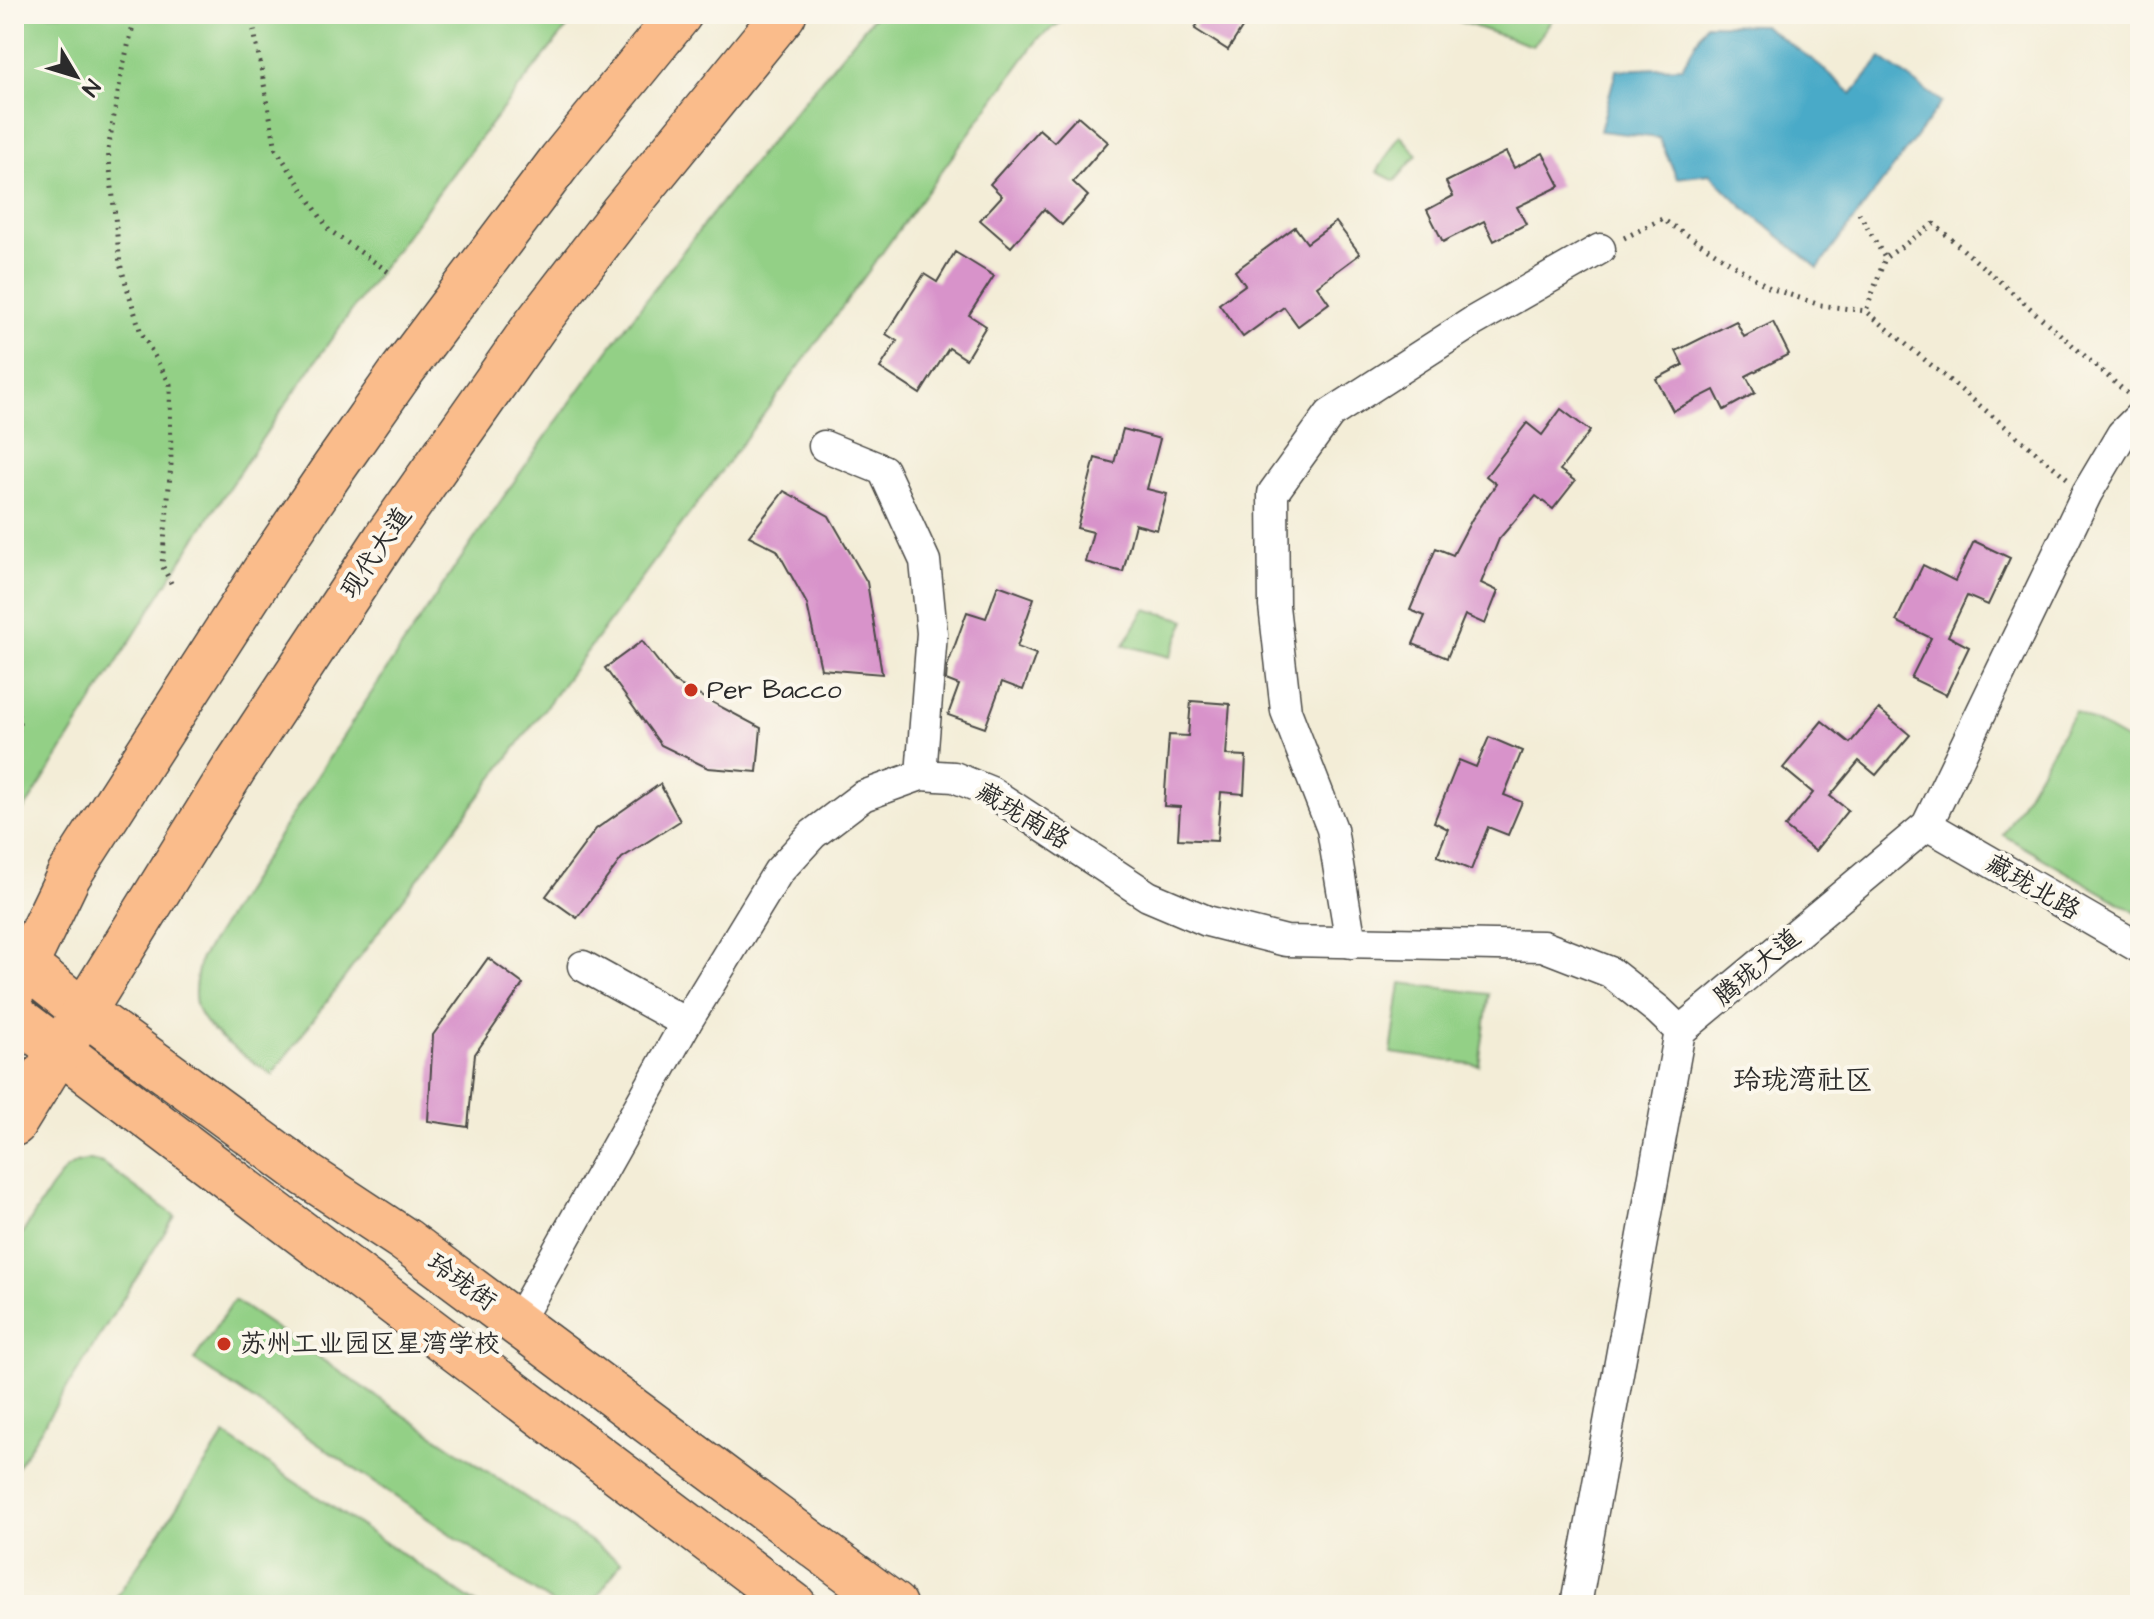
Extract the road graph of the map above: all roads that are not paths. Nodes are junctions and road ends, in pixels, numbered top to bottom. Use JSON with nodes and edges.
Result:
{"nodes":[{"id":1,"x":680,"y":14,"type":"edge"},
{"id":2,"x":784,"y":14,"type":"edge"},
{"id":3,"x":1600,"y":249,"type":"road end"},
{"id":4,"x":2134,"y":405,"type":"edge"},
{"id":5,"x":824,"y":446,"type":"dead end"},
{"id":6,"x":921,"y":775,"type":"junction"},
{"id":7,"x":1927,"y":825,"type":"junction"},
{"id":8,"x":1351,"y":943,"type":"junction"},
{"id":9,"x":2140,"y":948,"type":"edge"},
{"id":10,"x":583,"y":966,"type":"dead end"},
{"id":11,"x":20,"y":977,"type":"edge"},
{"id":12,"x":83,"y":1011,"type":"junction"},
{"id":13,"x":14,"y":1016,"type":"edge"},
{"id":14,"x":686,"y":1023,"type":"junction"},
{"id":15,"x":1680,"y":1031,"type":"junction"},
{"id":16,"x":59,"y":1052,"type":"junction"},
{"id":17,"x":14,"y":1124,"type":"edge"},
{"id":18,"x":517,"y":1323,"type":"junction"},
{"id":19,"x":794,"y":1605,"type":"edge"},
{"id":20,"x":894,"y":1605,"type":"edge"},
{"id":21,"x":1576,"y":1605,"type":"edge"}],
"edges":[{"from":1,"to":11,"type":"main road"},
{"from":2,"to":12,"type":"main road","name":"现代大道"},
{"from":3,"to":8,"type":"street"},
{"from":4,"to":7,"type":"street","name":"腾珑大道"},
{"from":5,"to":6,"type":"street"},
{"from":6,"to":8,"type":"street","name":"藏珑南路"},
{"from":6,"to":14,"type":"street","name":"藏珑南路"},
{"from":7,"to":9,"type":"street","name":"藏珑北路"},
{"from":7,"to":15,"type":"street","name":"腾珑大道"},
{"from":8,"to":15,"type":"street","name":"藏珑南路"},
{"from":10,"to":14,"type":"street"},
{"from":11,"to":12,"type":"main road","name":"玲珑街"},
{"from":12,"to":16,"type":"main road","name":"现代大道"},
{"from":12,"to":18,"type":"main road","name":"玲珑街"},
{"from":13,"to":16,"type":"main road"},
{"from":14,"to":18,"type":"street","name":"藏珑南路"},
{"from":15,"to":21,"type":"street"},
{"from":16,"to":17,"type":"main road","name":"现代大道"},
{"from":16,"to":19,"type":"main road"},
{"from":18,"to":20,"type":"main road","name":"玲珑街"}]}
